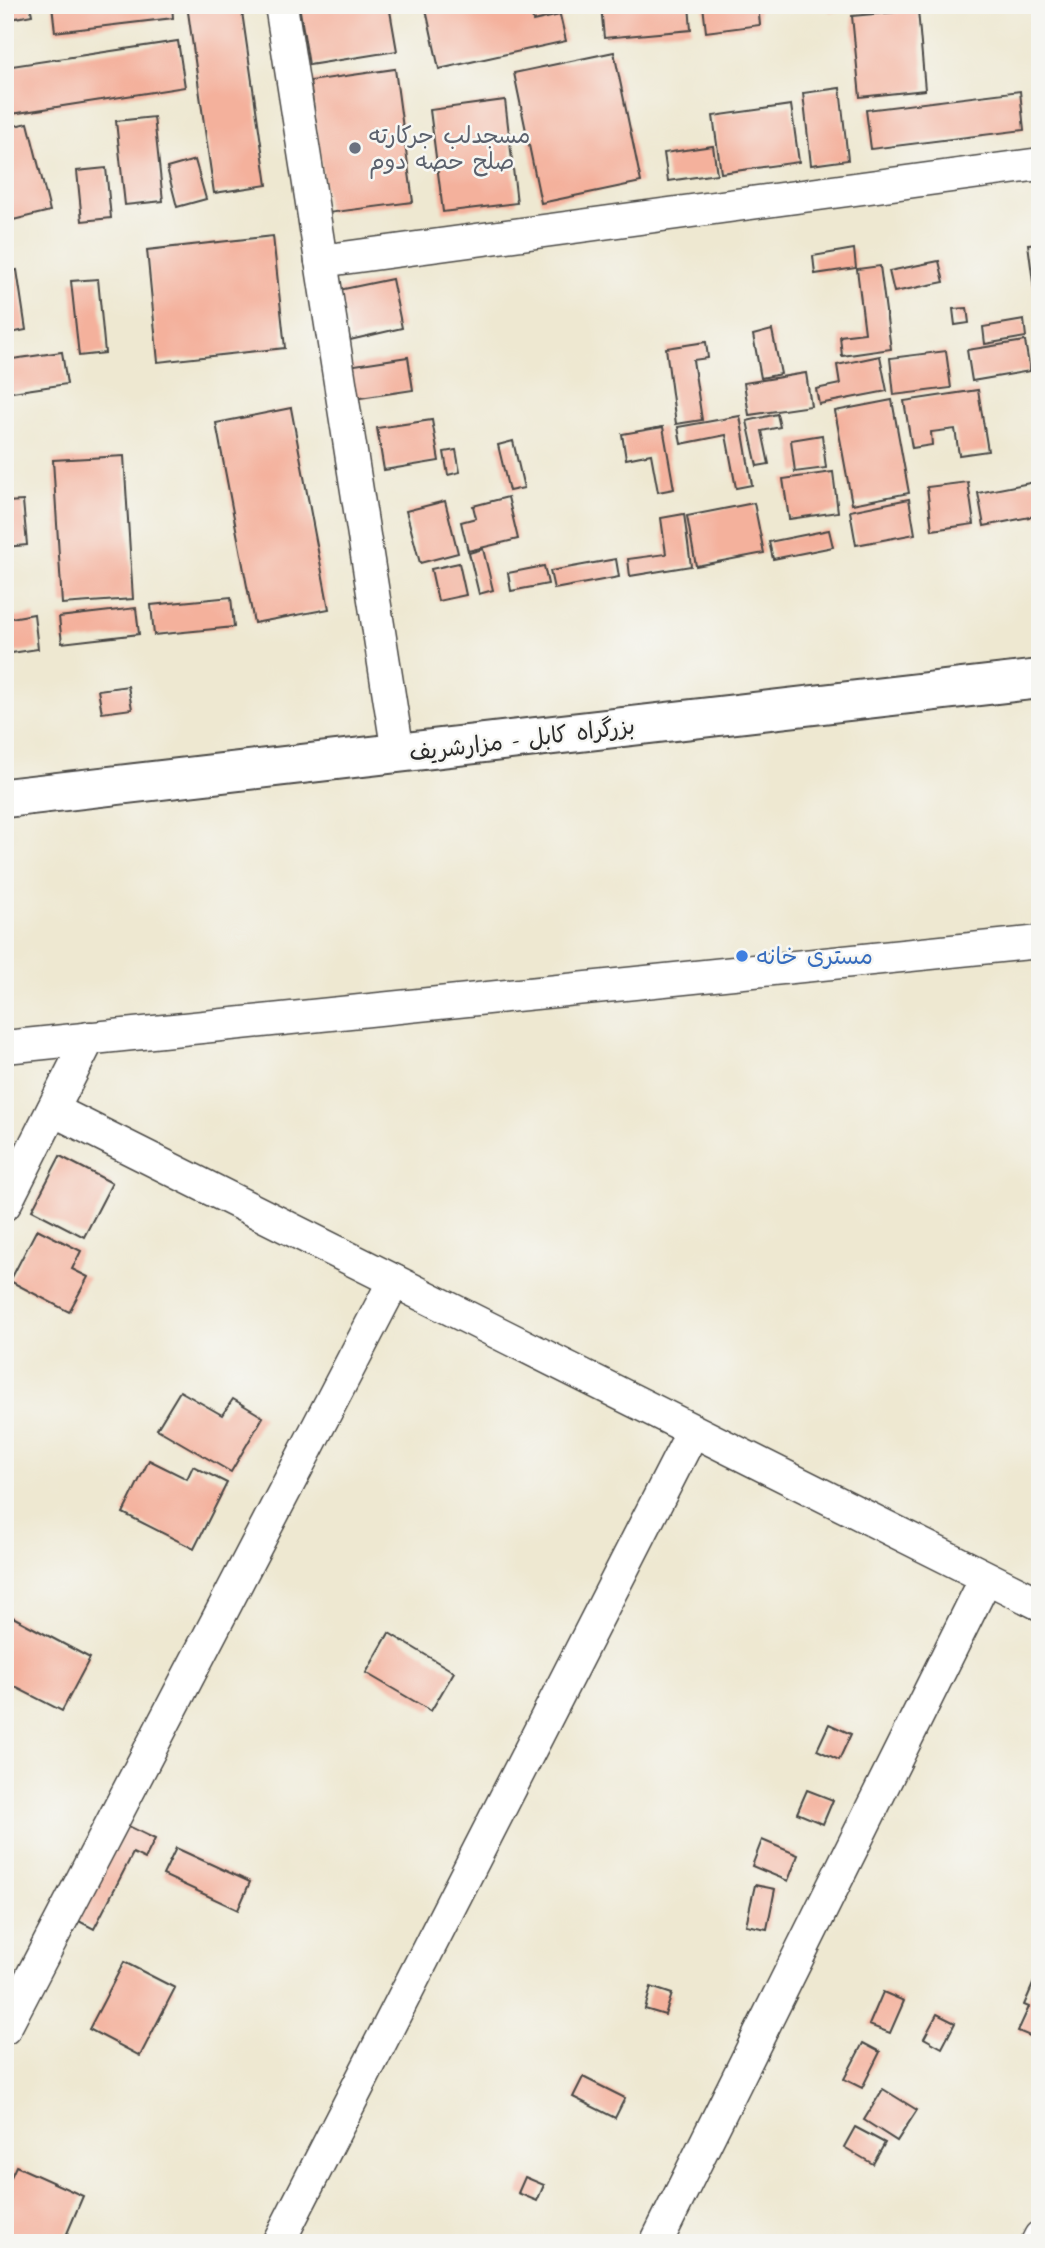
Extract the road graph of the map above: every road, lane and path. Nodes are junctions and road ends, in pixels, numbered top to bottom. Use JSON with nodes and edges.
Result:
{"nodes":[{"id":1,"x":281,"y":5,"type":"edge"},
{"id":2,"x":1040,"y":164,"type":"edge"},
{"id":3,"x":321,"y":261,"type":"junction"},
{"id":4,"x":1040,"y":679,"type":"edge"},
{"id":5,"x":398,"y":753,"type":"junction"},
{"id":6,"x":5,"y":798,"type":"edge"},
{"id":7,"x":1040,"y":942,"type":"edge"},
{"id":8,"x":89,"y":1038,"type":"junction"},
{"id":9,"x":5,"y":1047,"type":"edge"},
{"id":10,"x":53,"y":1110,"type":"junction"},
{"id":11,"x":5,"y":1204,"type":"edge"},
{"id":12,"x":394,"y":1281,"type":"junction"},
{"id":13,"x":693,"y":1431,"type":"junction"},
{"id":14,"x":986,"y":1578,"type":"junction"},
{"id":15,"x":1040,"y":1604,"type":"edge"},
{"id":16,"x":5,"y":2028,"type":"edge"},
{"id":17,"x":1040,"y":2238,"type":"edge"},
{"id":18,"x":278,"y":2243,"type":"edge"},
{"id":19,"x":656,"y":2243,"type":"edge"},
{"id":20,"x":1037,"y":2243,"type":"edge"}],
"edges":[{"from":1,"to":3,"type":"street"},
{"from":2,"to":3,"type":"street"},
{"from":3,"to":5,"type":"street"},
{"from":4,"to":5,"type":"highway","name":"بزرگراه کابل - مزارشریف"},
{"from":5,"to":6,"type":"highway","name":"بزرگراه کابل - مزارشریف"},
{"from":7,"to":8,"type":"street"},
{"from":8,"to":9,"type":"street"},
{"from":8,"to":10,"type":"street"},
{"from":10,"to":11,"type":"street"},
{"from":10,"to":12,"type":"street"},
{"from":12,"to":13,"type":"street"},
{"from":12,"to":16,"type":"street"},
{"from":13,"to":14,"type":"street"},
{"from":13,"to":18,"type":"street"},
{"from":14,"to":15,"type":"street"},
{"from":14,"to":19,"type":"street"},
{"from":17,"to":20,"type":"street"}]}
